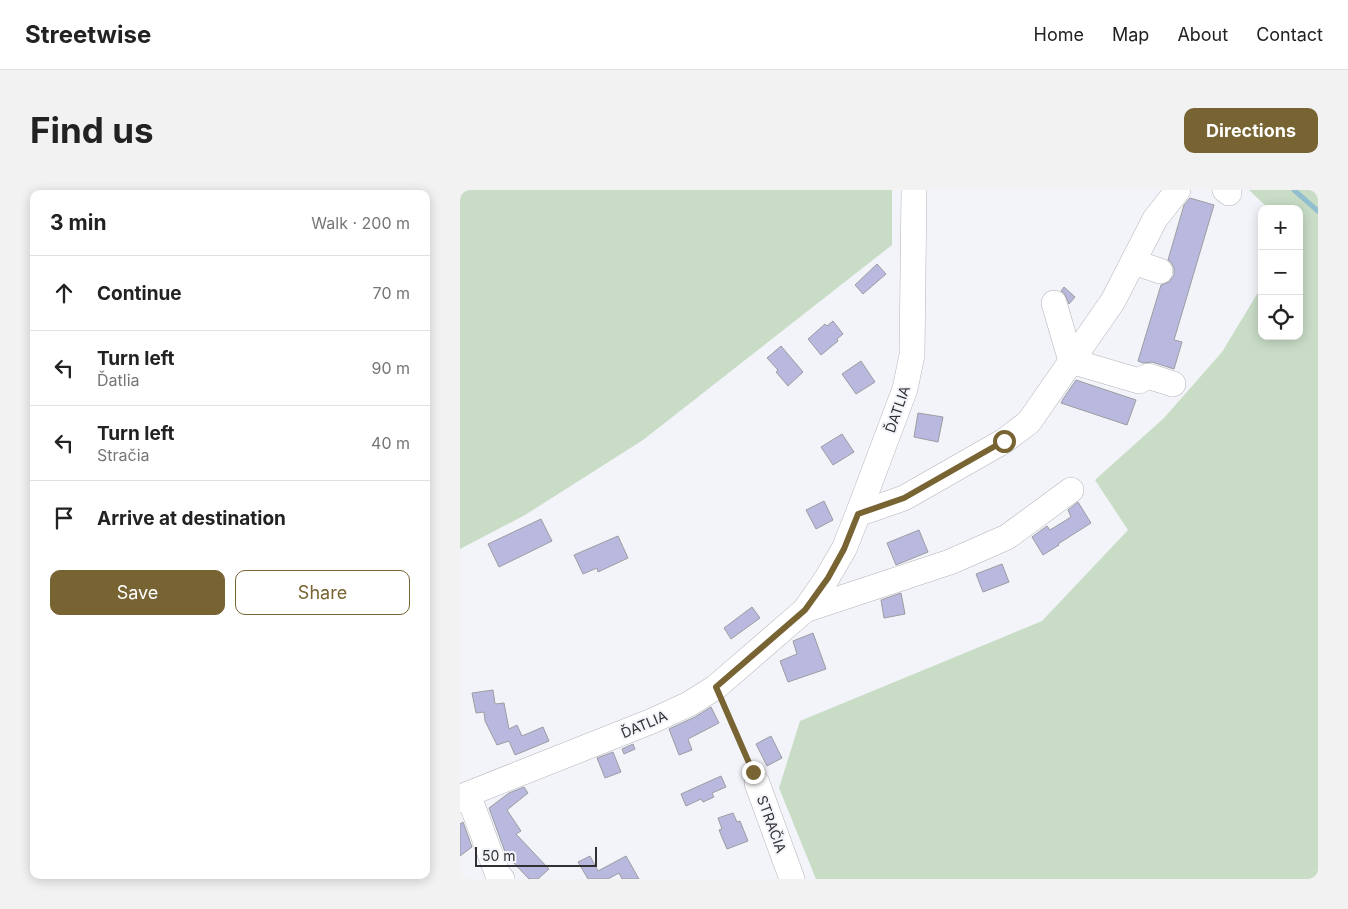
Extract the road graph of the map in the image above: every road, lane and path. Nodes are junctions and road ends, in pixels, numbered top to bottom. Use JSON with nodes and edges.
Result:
{"nodes":[{"id":1,"x":914,"y":190,"type":"edge"},
{"id":2,"x":1178,"y":190,"type":"edge"},
{"id":3,"x":1133,"y":262,"type":"junction"},
{"id":4,"x":1160,"y":271,"type":"dead end"},
{"id":5,"x":1054,"y":303,"type":"dead end"},
{"id":6,"x":1071,"y":361,"type":"junction"},
{"id":7,"x":1173,"y":384,"type":"dead end"},
{"id":8,"x":1070,"y":490,"type":"dead end"},
{"id":9,"x":858,"y":514,"type":"junction"},
{"id":10,"x":805,"y":610,"type":"junction"},
{"id":11,"x":716,"y":687,"type":"junction"},
{"id":12,"x":757,"y":782,"type":"joint"},
{"id":13,"x":464,"y":797,"type":"edge"},
{"id":14,"x":502,"y":879,"type":"edge"},
{"id":15,"x":792,"y":879,"type":"edge"}],
"edges":[{"from":1,"to":9,"type":"street","name":"ĎATLIA"},
{"from":2,"to":3,"type":"street"},
{"from":3,"to":4,"type":"street"},
{"from":3,"to":6,"type":"street"},
{"from":5,"to":6,"type":"street"},
{"from":6,"to":7,"type":"street"},
{"from":6,"to":9,"type":"street"},
{"from":8,"to":10,"type":"street","name":"ĎATLIA"},
{"from":9,"to":10,"type":"street","name":"ĎATLIA"},
{"from":10,"to":11,"type":"street","name":"ĎATLIA"},
{"from":11,"to":12,"type":"path","name":"STRAČIA"},
{"from":11,"to":13,"type":"street","name":"ĎATLIA"},
{"from":12,"to":15,"type":"street","name":"STRAČIA"},
{"from":13,"to":14,"type":"street"}]}
